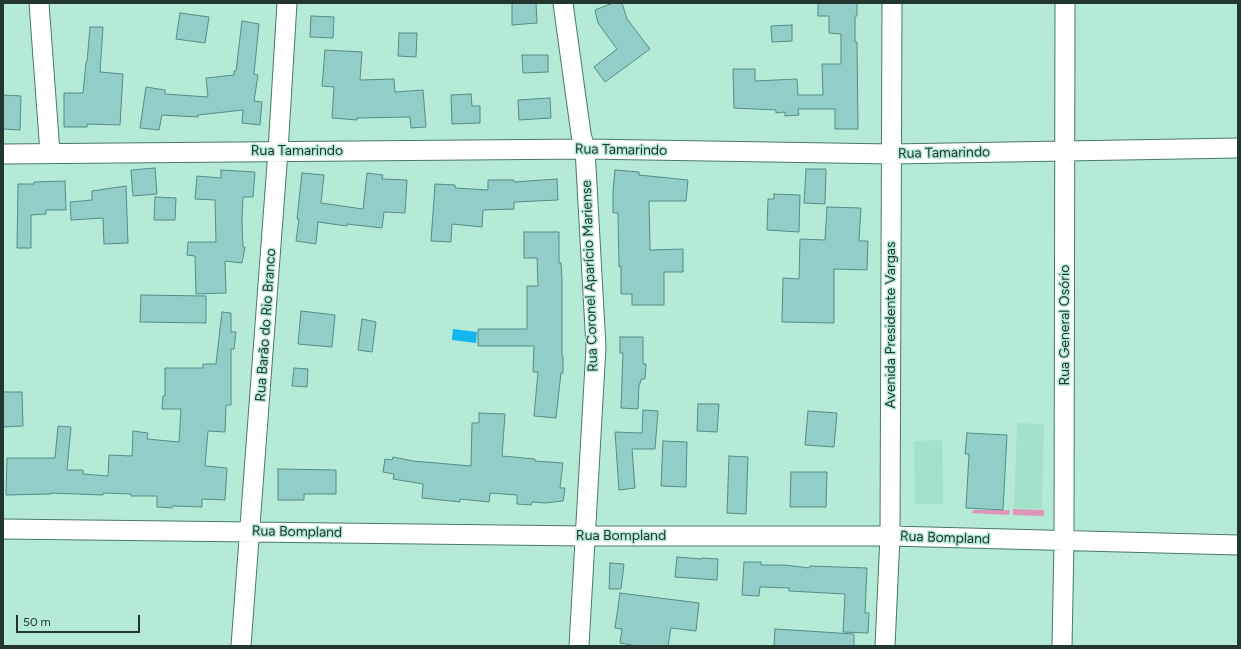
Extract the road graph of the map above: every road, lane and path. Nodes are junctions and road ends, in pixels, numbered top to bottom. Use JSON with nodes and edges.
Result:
{"nodes":[{"id":1,"x":39,"y":3,"type":"edge"},
{"id":2,"x":287,"y":3,"type":"edge"},
{"id":3,"x":563,"y":3,"type":"edge"},
{"id":4,"x":892,"y":3,"type":"edge"},
{"id":5,"x":1065,"y":3,"type":"edge"},
{"id":6,"x":1238,"y":148,"type":"edge"},
{"id":7,"x":585,"y":149,"type":"junction"},
{"id":8,"x":278,"y":151,"type":"junction"},
{"id":9,"x":1065,"y":151,"type":"junction"},
{"id":10,"x":50,"y":153,"type":"junction"},
{"id":11,"x":3,"y":154,"type":"edge"},
{"id":12,"x":892,"y":154,"type":"junction"},
{"id":13,"x":3,"y":529,"type":"edge"},
{"id":14,"x":250,"y":531,"type":"junction"},
{"id":15,"x":586,"y":536,"type":"junction"},
{"id":16,"x":890,"y":536,"type":"junction"},
{"id":17,"x":1064,"y":542,"type":"junction"},
{"id":18,"x":1238,"y":545,"type":"edge"},
{"id":19,"x":241,"y":646,"type":"edge"},
{"id":20,"x":579,"y":646,"type":"edge"},
{"id":21,"x":885,"y":646,"type":"edge"},
{"id":22,"x":1062,"y":646,"type":"edge"}],
"edges":[{"from":1,"to":10,"type":"street"},
{"from":2,"to":8,"type":"street","name":"Rua Barão do Rio Branco"},
{"from":3,"to":7,"type":"street","name":"Rua Coronel Aparício Mariense"},
{"from":4,"to":12,"type":"street","name":"Avenida Presidente Vargas"},
{"from":5,"to":9,"type":"street","name":"Rua General Osório"},
{"from":6,"to":9,"type":"street","name":"Rua Tamarindo"},
{"from":7,"to":8,"type":"street","name":"Rua Tamarindo"},
{"from":7,"to":12,"type":"street","name":"Rua Tamarindo"},
{"from":7,"to":15,"type":"street","name":"Rua Coronel Aparício Mariense"},
{"from":8,"to":10,"type":"street","name":"Rua Tamarindo"},
{"from":8,"to":14,"type":"street","name":"Rua Barão do Rio Branco"},
{"from":9,"to":12,"type":"street","name":"Rua Tamarindo"},
{"from":9,"to":17,"type":"street","name":"Rua General Osório"},
{"from":10,"to":11,"type":"street","name":"Rua Tamarindo"},
{"from":12,"to":16,"type":"street","name":"Avenida Presidente Vargas"},
{"from":13,"to":14,"type":"street","name":"Rua Bompland"},
{"from":14,"to":15,"type":"street","name":"Rua Bompland"},
{"from":14,"to":19,"type":"street","name":"Rua Barão do Rio Branco"},
{"from":15,"to":16,"type":"street","name":"Rua Bompland"},
{"from":15,"to":20,"type":"street","name":"Rua Coronel Aparício Mariense"},
{"from":16,"to":17,"type":"street","name":"Rua Bompland"},
{"from":16,"to":21,"type":"street","name":"Avenida Presidente Vargas"},
{"from":17,"to":18,"type":"street","name":"Rua Bompland"},
{"from":17,"to":22,"type":"street","name":"Rua General Osório"}]}
